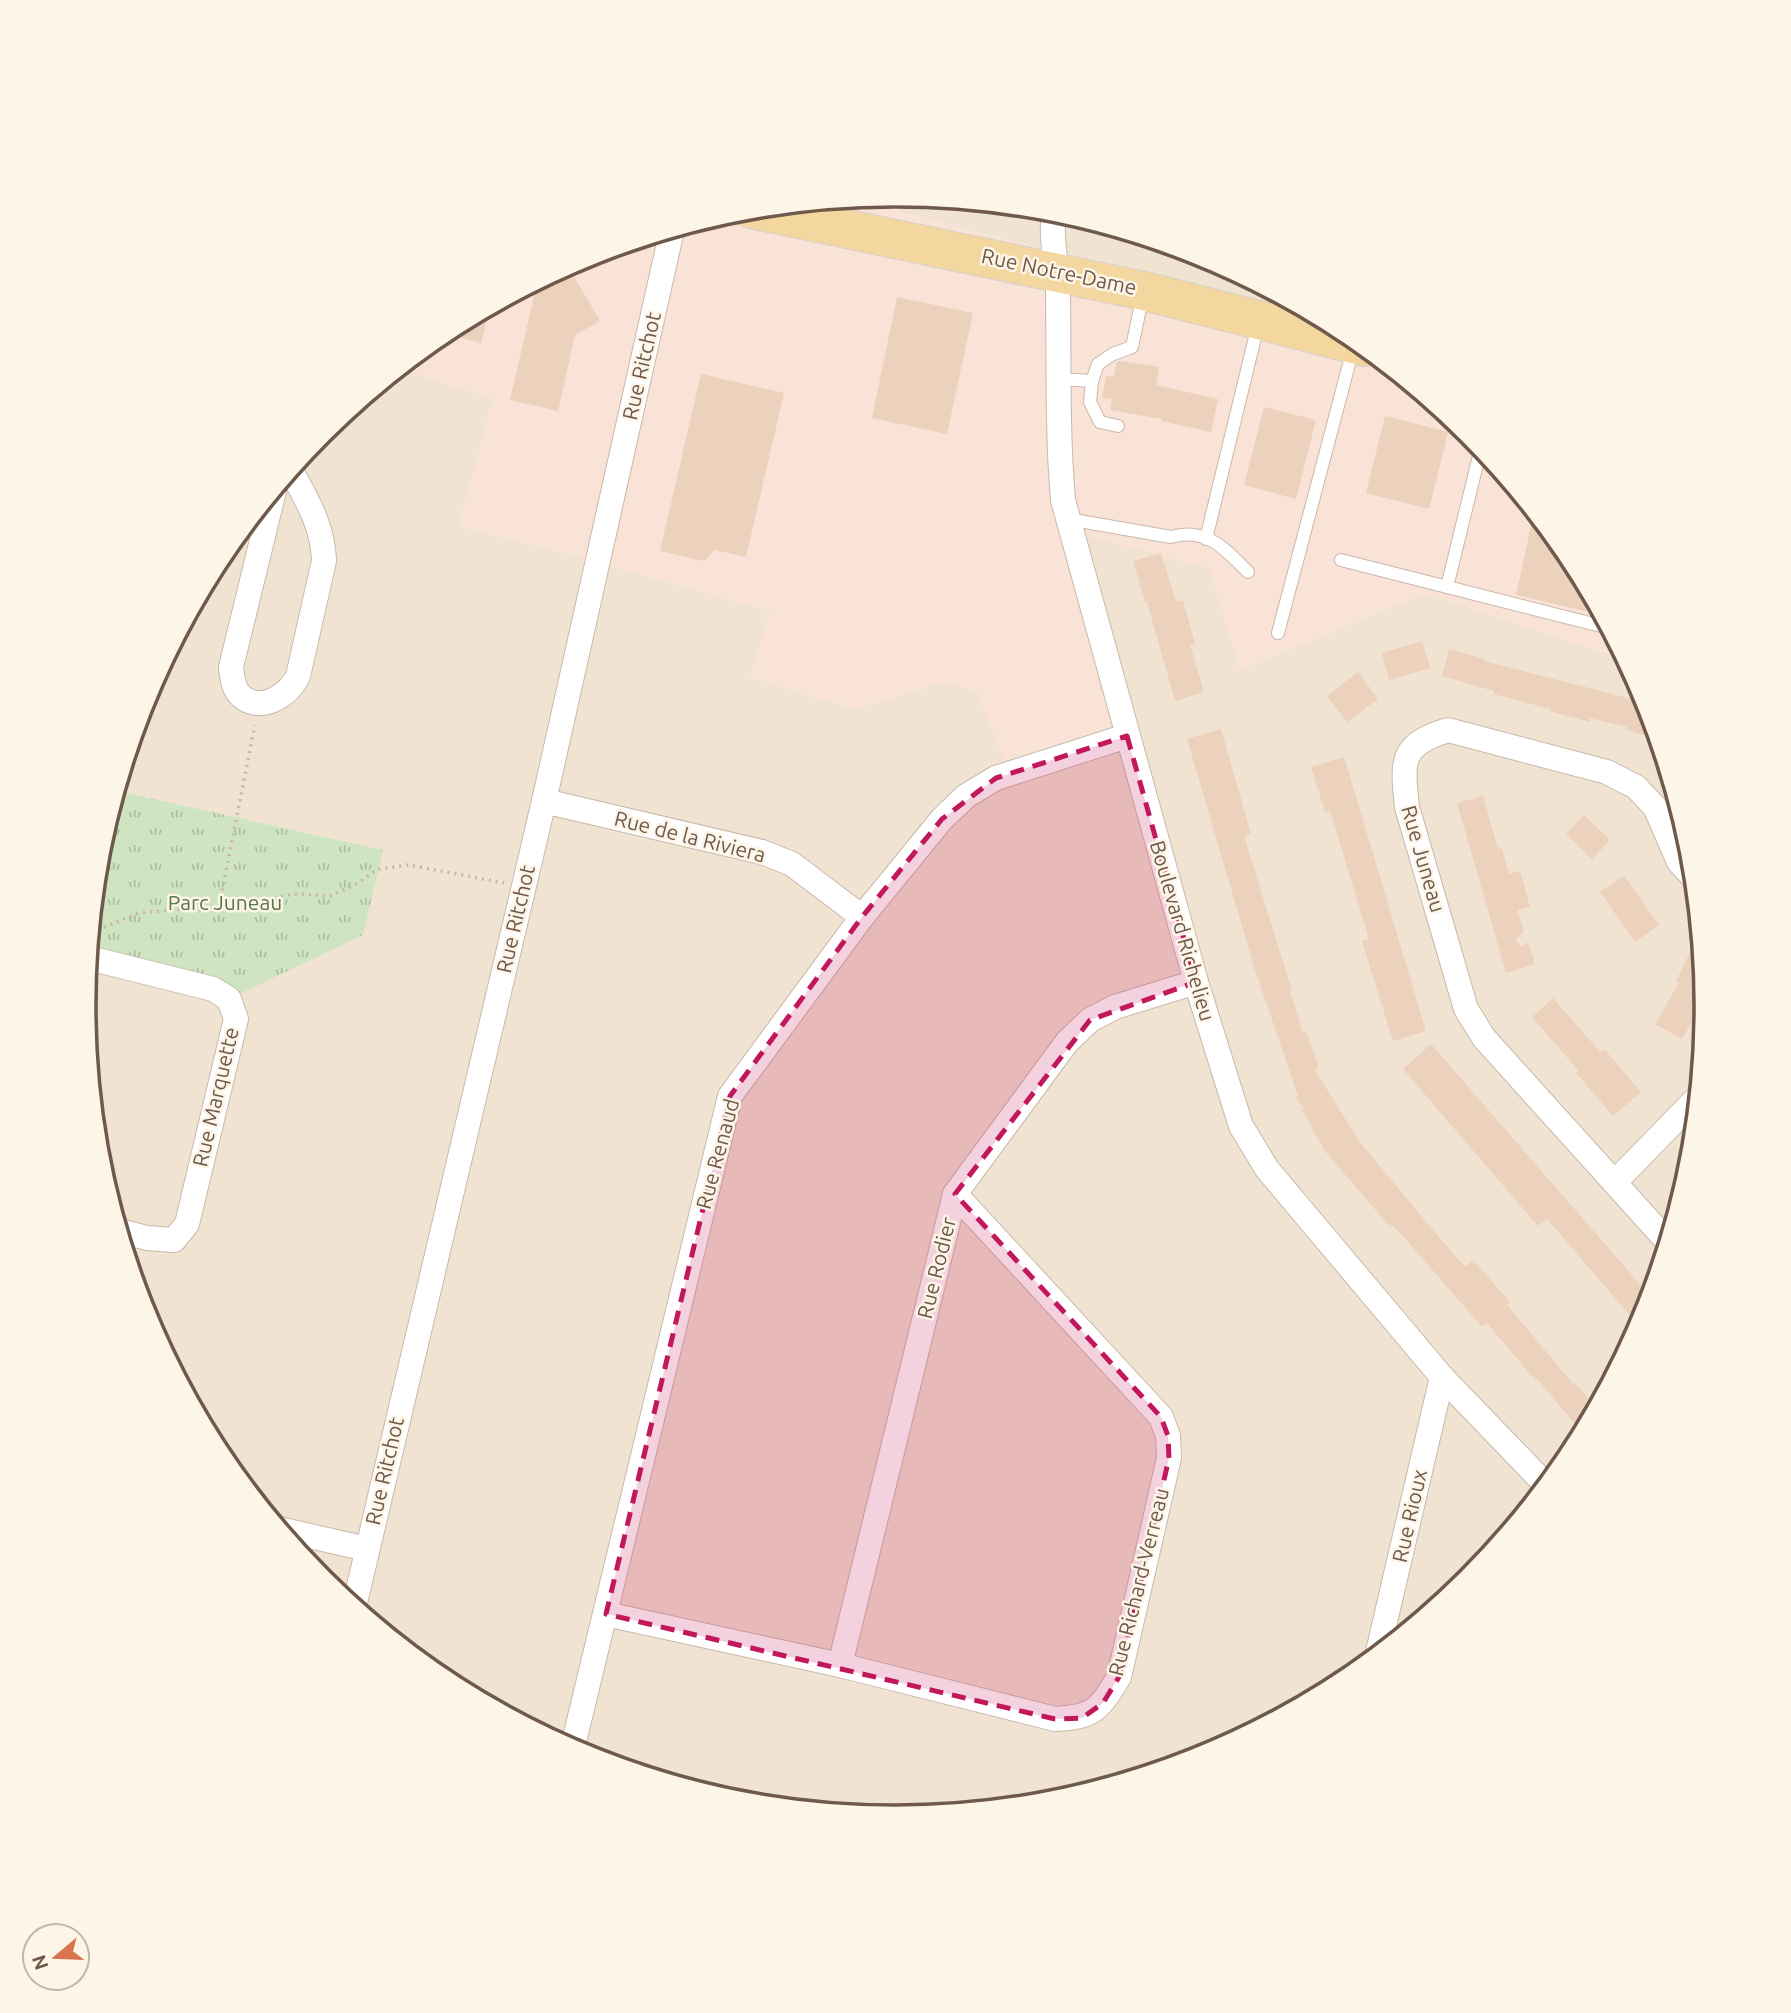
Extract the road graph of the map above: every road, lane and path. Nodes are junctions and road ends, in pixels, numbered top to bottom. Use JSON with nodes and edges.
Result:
{"nodes":[{"id":1,"x":783,"y":215,"type":"edge"},
{"id":2,"x":1052,"y":223,"type":"edge"},
{"id":3,"x":670,"y":240,"type":"edge"},
{"id":4,"x":1058,"y":271,"type":"junction"},
{"id":5,"x":1144,"y":290,"type":"junction"},
{"id":6,"x":1259,"y":320,"type":"junction"},
{"id":7,"x":1335,"y":339,"type":"edge"},
{"id":8,"x":1357,"y":354,"type":"edge"},
{"id":9,"x":1059,"y":379,"type":"junction"},
{"id":10,"x":1092,"y":381,"type":"junction"},
{"id":11,"x":1118,"y":426,"type":"dead end"},
{"id":12,"x":1478,"y":460,"type":"edge"},
{"id":13,"x":296,"y":479,"type":"edge"},
{"id":14,"x":269,"y":510,"type":"edge"},
{"id":15,"x":1068,"y":519,"type":"junction"},
{"id":16,"x":1206,"y":539,"type":"junction"},
{"id":17,"x":1341,"y":560,"type":"dead end"},
{"id":18,"x":1248,"y":572,"type":"dead end"},
{"id":19,"x":1447,"y":587,"type":"junction"},
{"id":20,"x":1597,"y":625,"type":"edge"},
{"id":21,"x":1278,"y":633,"type":"dead end"},
{"id":22,"x":260,"y":703,"type":"junction"},
{"id":23,"x":1127,"y":736,"type":"junction"},
{"id":24,"x":544,"y":801,"type":"junction"},
{"id":25,"x":1681,"y":865,"type":"edge"},
{"id":26,"x":524,"y":887,"type":"junction"},
{"id":27,"x":218,"y":911,"type":"junction"},
{"id":28,"x":862,"y":917,"type":"junction"},
{"id":29,"x":100,"y":929,"type":"edge"},
{"id":30,"x":98,"y":960,"type":"edge"},
{"id":31,"x":1196,"y":982,"type":"junction"},
{"id":32,"x":1688,"y":1107,"type":"edge"},
{"id":33,"x":1615,"y":1182,"type":"junction"},
{"id":34,"x":955,"y":1194,"type":"junction"},
{"id":35,"x":130,"y":1233,"type":"edge"},
{"id":36,"x":1661,"y":1234,"type":"edge"},
{"id":37,"x":1442,"y":1377,"type":"junction"},
{"id":38,"x":1540,"y":1479,"type":"edge"},
{"id":39,"x":295,"y":1533,"type":"edge"},
{"id":40,"x":367,"y":1549,"type":"junction"},
{"id":41,"x":356,"y":1596,"type":"edge"},
{"id":42,"x":606,"y":1614,"type":"junction"},
{"id":43,"x":1380,"y":1642,"type":"edge"},
{"id":44,"x":840,"y":1665,"type":"junction"},
{"id":45,"x":575,"y":1738,"type":"edge"}],
"edges":[{"from":1,"to":4,"type":"main road","name":"Rue Notre-Dame"},
{"from":2,"to":4,"type":"street","name":"Boulevard Richelieu"},
{"from":3,"to":24,"type":"street","name":"Rue Ritchot"},
{"from":4,"to":5,"type":"main road","name":"Rue Notre-Dame"},
{"from":4,"to":9,"type":"street","name":"Boulevard Richelieu"},
{"from":5,"to":6,"type":"main road","name":"Rue Notre-Dame"},
{"from":5,"to":10,"type":"lane"},
{"from":6,"to":7,"type":"main road","name":"Rue Notre-Dame"},
{"from":6,"to":16,"type":"lane"},
{"from":8,"to":21,"type":"lane"},
{"from":9,"to":10,"type":"lane"},
{"from":9,"to":15,"type":"street","name":"Boulevard Richelieu"},
{"from":10,"to":11,"type":"lane"},
{"from":12,"to":19,"type":"lane"},
{"from":13,"to":22,"type":"street"},
{"from":14,"to":22,"type":"street"},
{"from":15,"to":16,"type":"lane"},
{"from":15,"to":23,"type":"street","name":"Boulevard Richelieu"},
{"from":16,"to":18,"type":"lane"},
{"from":17,"to":19,"type":"lane"},
{"from":19,"to":20,"type":"lane"},
{"from":22,"to":27,"type":"path"},
{"from":23,"to":28,"type":"street","name":"Rue Renaud"},
{"from":23,"to":31,"type":"street","name":"Boulevard Richelieu"},
{"from":24,"to":26,"type":"street","name":"Rue Ritchot"},
{"from":24,"to":28,"type":"street","name":"Rue de la Riviera"},
{"from":25,"to":33,"type":"street","name":"Rue Juneau"},
{"from":26,"to":27,"type":"path"},
{"from":26,"to":40,"type":"street","name":"Rue Ritchot"},
{"from":27,"to":29,"type":"path"},
{"from":28,"to":42,"type":"street","name":"Rue Renaud"},
{"from":30,"to":35,"type":"street","name":"Rue Marquette"},
{"from":31,"to":34,"type":"street","name":"Rue Rodier"},
{"from":31,"to":37,"type":"street","name":"Boulevard Richelieu"},
{"from":32,"to":33,"type":"street"},
{"from":33,"to":36,"type":"street","name":"Rue Juneau"},
{"from":34,"to":44,"type":"street","name":"Rue Rodier"},
{"from":34,"to":44,"type":"street","name":"Rue Richard-Verreau"},
{"from":37,"to":38,"type":"street","name":"Boulevard Richelieu"},
{"from":37,"to":43,"type":"street","name":"Rue Rioux"},
{"from":39,"to":40,"type":"street"},
{"from":40,"to":41,"type":"street","name":"Rue Ritchot"},
{"from":42,"to":44,"type":"street","name":"Rue Richard-Verreau"},
{"from":42,"to":45,"type":"street","name":"Rue Renaud"}]}
